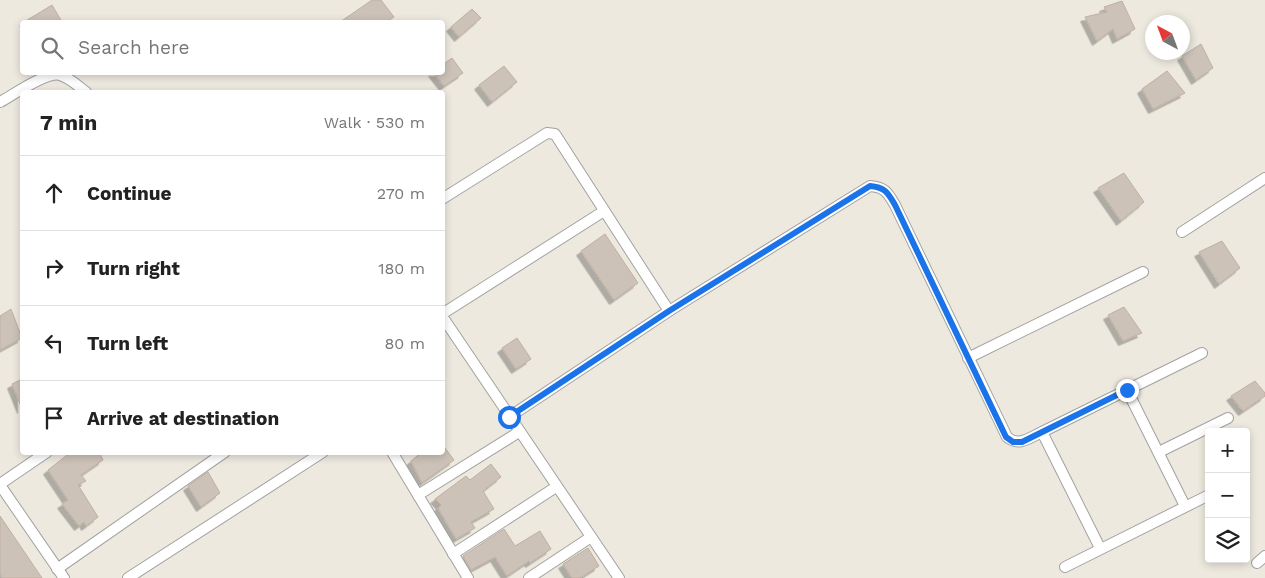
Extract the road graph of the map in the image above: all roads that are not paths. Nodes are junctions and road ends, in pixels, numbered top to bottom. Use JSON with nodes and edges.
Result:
{"nodes":[{"id":1,"x":52,"y":75,"type":"edge"},
{"id":2,"x":61,"y":75,"type":"edge"},
{"id":3,"x":22,"y":90,"type":"edge"},
{"id":4,"x":83,"y":90,"type":"edge"},
{"id":5,"x":20,"y":91,"type":"edge"},
{"id":6,"x":0,"y":102,"type":"edge"},
{"id":7,"x":1265,"y":178,"type":"edge"},
{"id":8,"x":445,"y":197,"type":"edge"},
{"id":9,"x":604,"y":211,"type":"junction"},
{"id":10,"x":1182,"y":232,"type":"dead end"},
{"id":11,"x":1143,"y":272,"type":"dead end"},
{"id":12,"x":669,"y":311,"type":"junction"},
{"id":13,"x":445,"y":313,"type":"edge"},
{"id":14,"x":445,"y":320,"type":"edge"},
{"id":15,"x":1202,"y":352,"type":"dead end"},
{"id":16,"x":968,"y":358,"type":"junction"},
{"id":17,"x":1127,"y":390,"type":"junction"},
{"id":18,"x":509,"y":417,"type":"junction"},
{"id":19,"x":1228,"y":418,"type":"dead end"},
{"id":20,"x":519,"y":432,"type":"junction"},
{"id":21,"x":1042,"y":432,"type":"junction"},
{"id":22,"x":1159,"y":452,"type":"junction"},
{"id":23,"x":43,"y":455,"type":"edge"},
{"id":24,"x":221,"y":455,"type":"edge"},
{"id":25,"x":318,"y":455,"type":"edge"},
{"id":26,"x":394,"y":455,"type":"edge"},
{"id":27,"x":0,"y":484,"type":"edge"},
{"id":28,"x":556,"y":487,"type":"junction"},
{"id":29,"x":418,"y":496,"type":"junction"},
{"id":30,"x":1205,"y":497,"type":"edge"},
{"id":31,"x":1185,"y":506,"type":"junction"},
{"id":32,"x":591,"y":537,"type":"junction"},
{"id":33,"x":1100,"y":548,"type":"junction"},
{"id":34,"x":453,"y":554,"type":"junction"},
{"id":35,"x":1065,"y":567,"type":"dead end"},
{"id":36,"x":57,"y":568,"type":"junction"},
{"id":37,"x":64,"y":578,"type":"edge"},
{"id":38,"x":128,"y":578,"type":"edge"},
{"id":39,"x":468,"y":578,"type":"edge"},
{"id":40,"x":529,"y":578,"type":"edge"},
{"id":41,"x":618,"y":578,"type":"edge"}],
"edges":[{"from":1,"to":3,"type":"street"},
{"from":2,"to":4,"type":"street"},
{"from":5,"to":6,"type":"street"},
{"from":7,"to":10,"type":"street"},
{"from":8,"to":9,"type":"street"},
{"from":9,"to":12,"type":"street"},
{"from":9,"to":13,"type":"street"},
{"from":11,"to":16,"type":"street"},
{"from":12,"to":16,"type":"street"},
{"from":12,"to":18,"type":"street"},
{"from":14,"to":18,"type":"street"},
{"from":15,"to":17,"type":"street"},
{"from":16,"to":21,"type":"street"},
{"from":17,"to":21,"type":"street"},
{"from":17,"to":22,"type":"street"},
{"from":18,"to":20,"type":"street"},
{"from":19,"to":22,"type":"street"},
{"from":20,"to":28,"type":"street"},
{"from":20,"to":29,"type":"street"},
{"from":21,"to":33,"type":"street"},
{"from":22,"to":31,"type":"street"},
{"from":23,"to":27,"type":"street"},
{"from":24,"to":36,"type":"street"},
{"from":25,"to":38,"type":"street"},
{"from":26,"to":29,"type":"street"},
{"from":27,"to":36,"type":"street"},
{"from":28,"to":32,"type":"street"},
{"from":28,"to":34,"type":"street"},
{"from":29,"to":34,"type":"street"},
{"from":30,"to":31,"type":"street"},
{"from":31,"to":33,"type":"street"},
{"from":32,"to":40,"type":"street"},
{"from":32,"to":41,"type":"street"},
{"from":33,"to":35,"type":"street"},
{"from":34,"to":39,"type":"street"},
{"from":36,"to":37,"type":"street"}]}
